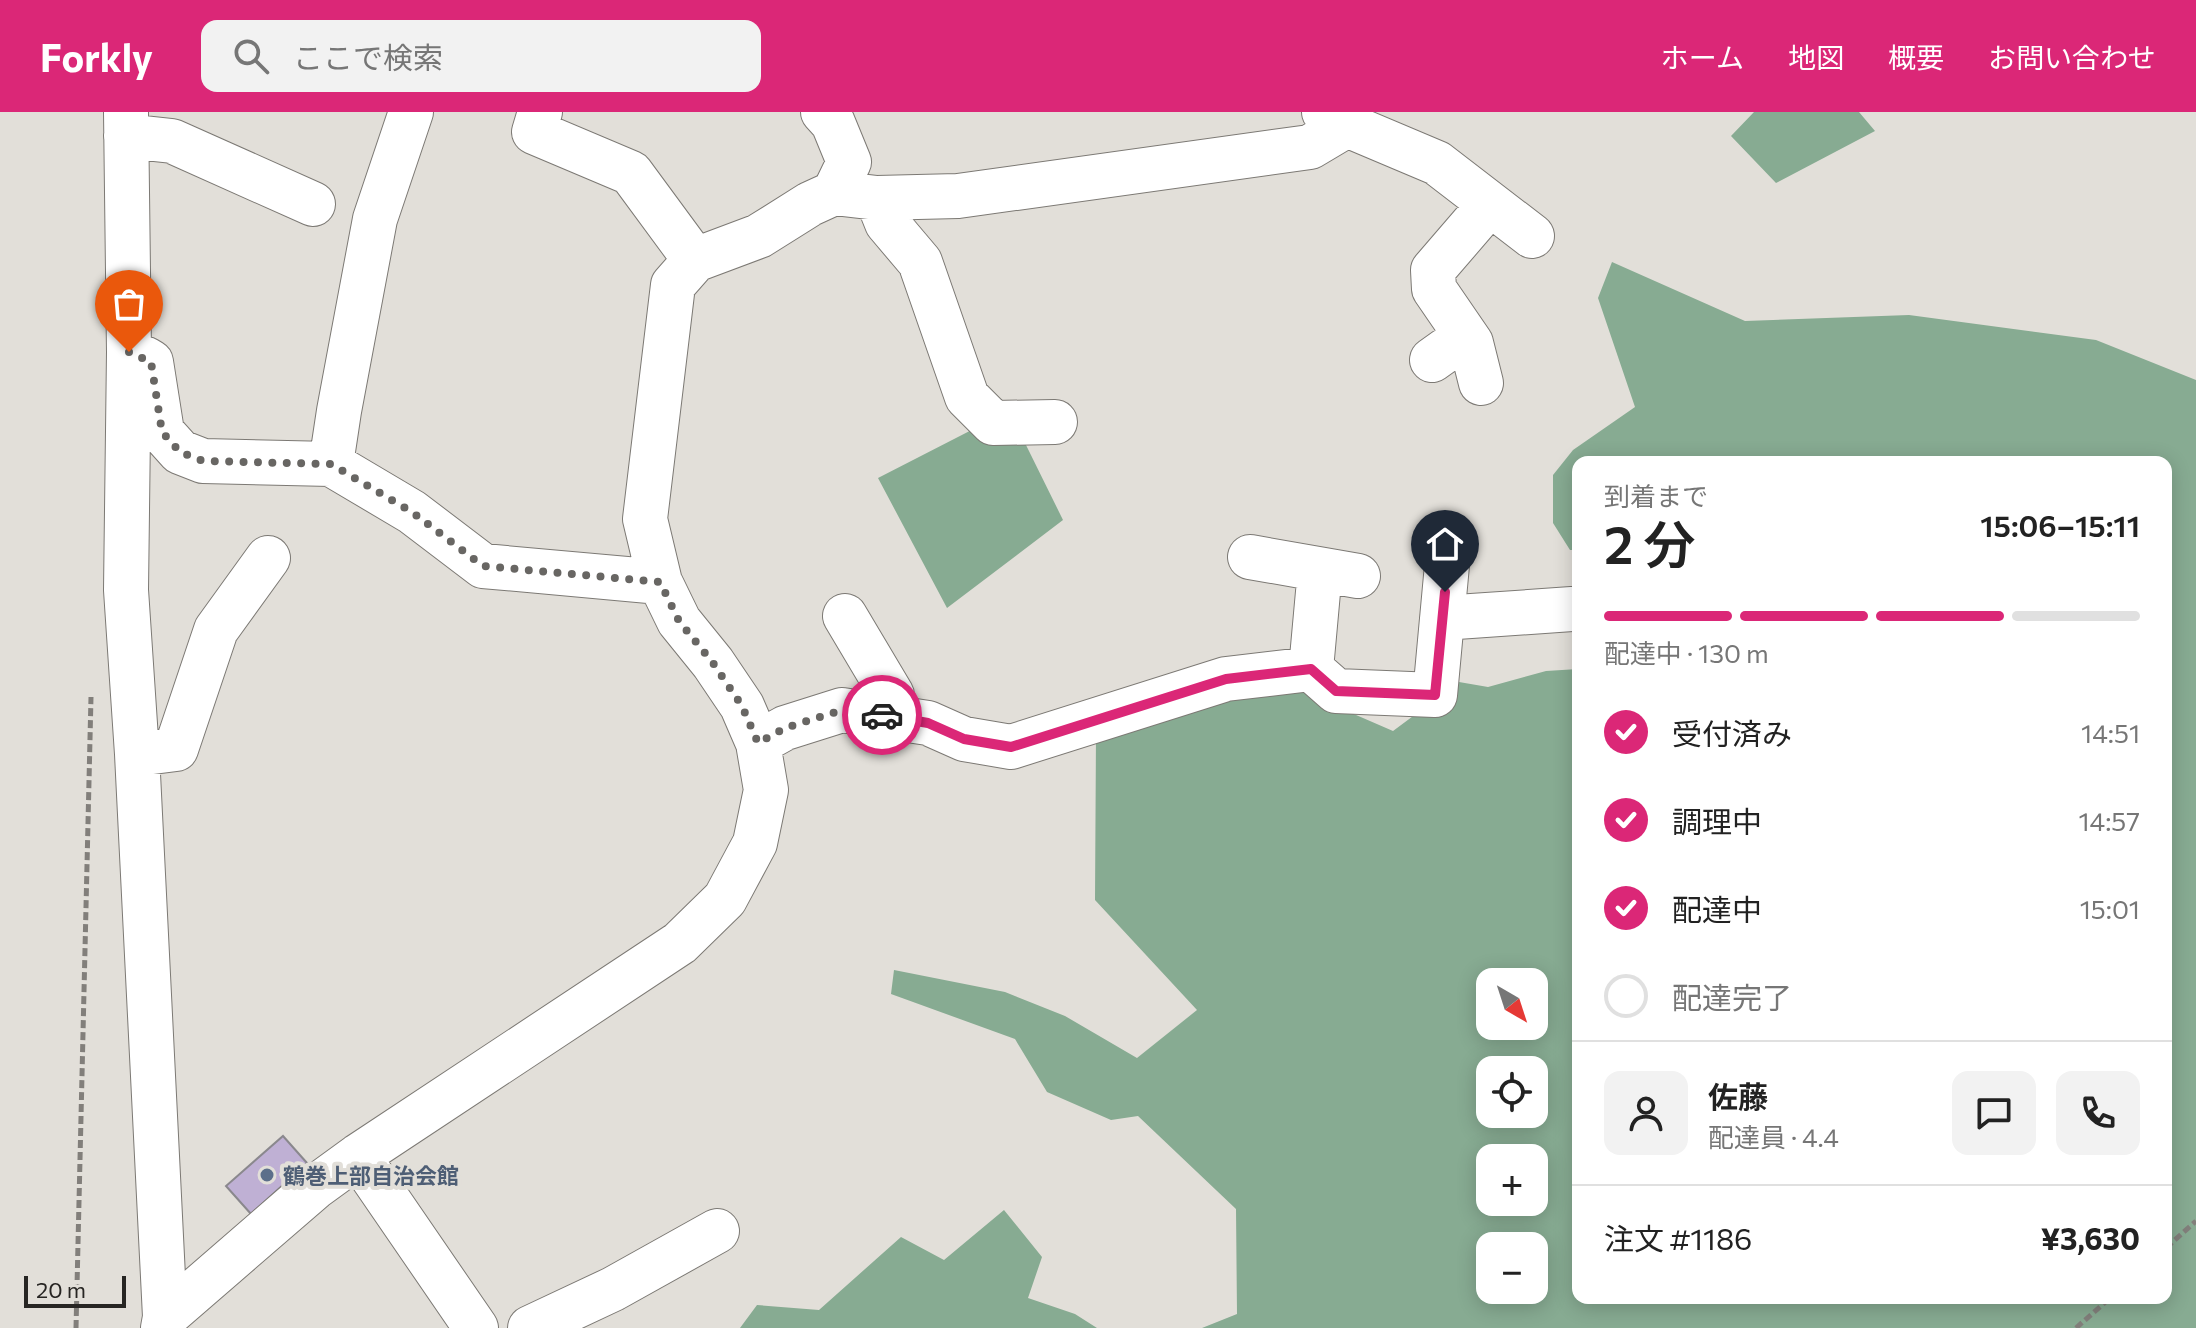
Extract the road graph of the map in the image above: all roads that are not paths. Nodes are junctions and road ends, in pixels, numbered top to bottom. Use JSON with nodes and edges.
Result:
{"nodes":[{"id":1,"x":411,"y":112,"type":"edge"},
{"id":2,"x":540,"y":112,"type":"edge"},
{"id":3,"x":823,"y":112,"type":"edge"},
{"id":4,"x":1336,"y":118,"type":"edge"},
{"id":5,"x":126,"y":124,"type":"edge"},
{"id":6,"x":856,"y":195,"type":"junction"},
{"id":7,"x":313,"y":204,"type":"dead end"},
{"id":8,"x":1489,"y":205,"type":"junction"},
{"id":9,"x":1532,"y":236,"type":"dead end"},
{"id":10,"x":695,"y":260,"type":"junction"},
{"id":11,"x":129,"y":352,"type":"junction"},
{"id":12,"x":1432,"y":360,"type":"dead end"},
{"id":13,"x":1055,"y":422,"type":"dead end"},
{"id":14,"x":331,"y":464,"type":"junction"},
{"id":15,"x":1250,"y":557,"type":"dead end"},
{"id":16,"x":268,"y":558,"type":"dead end"},
{"id":17,"x":1447,"y":565,"type":"dead end"},
{"id":18,"x":660,"y":582,"type":"junction"},
{"id":19,"x":1572,"y":609,"type":"dead end"},
{"id":20,"x":845,"y":616,"type":"dead end"},
{"id":21,"x":1442,"y":618,"type":"junction"},
{"id":22,"x":1311,"y":669,"type":"junction"},
{"id":23,"x":890,"y":716,"type":"junction"},
{"id":24,"x":758,"y":743,"type":"junction"},
{"id":25,"x":137,"y":754,"type":"junction"},
{"id":26,"x":358,"y":1156,"type":"junction"},
{"id":27,"x":717,"y":1231,"type":"dead end"},
{"id":28,"x":164,"y":1322,"type":"edge"},
{"id":29,"x":476,"y":1328,"type":"edge"},
{"id":30,"x":530,"y":1328,"type":"edge"}],
"edges":[{"from":1,"to":14,"type":"street"},
{"from":2,"to":10,"type":"street"},
{"from":3,"to":6,"type":"street"},
{"from":4,"to":6,"type":"street"},
{"from":4,"to":8,"type":"street"},
{"from":5,"to":7,"type":"street"},
{"from":5,"to":11,"type":"street"},
{"from":6,"to":10,"type":"street"},
{"from":6,"to":13,"type":"street"},
{"from":8,"to":9,"type":"street"},
{"from":8,"to":12,"type":"street"},
{"from":10,"to":18,"type":"street"},
{"from":11,"to":14,"type":"street"},
{"from":11,"to":25,"type":"street"},
{"from":14,"to":18,"type":"street"},
{"from":15,"to":22,"type":"street"},
{"from":16,"to":25,"type":"street"},
{"from":17,"to":21,"type":"street"},
{"from":18,"to":24,"type":"street"},
{"from":19,"to":21,"type":"street"},
{"from":20,"to":23,"type":"street"},
{"from":21,"to":22,"type":"street"},
{"from":22,"to":23,"type":"street"},
{"from":23,"to":24,"type":"street"},
{"from":24,"to":26,"type":"street"},
{"from":25,"to":28,"type":"street"},
{"from":26,"to":28,"type":"street"},
{"from":26,"to":29,"type":"street"},
{"from":27,"to":30,"type":"street"}]}
